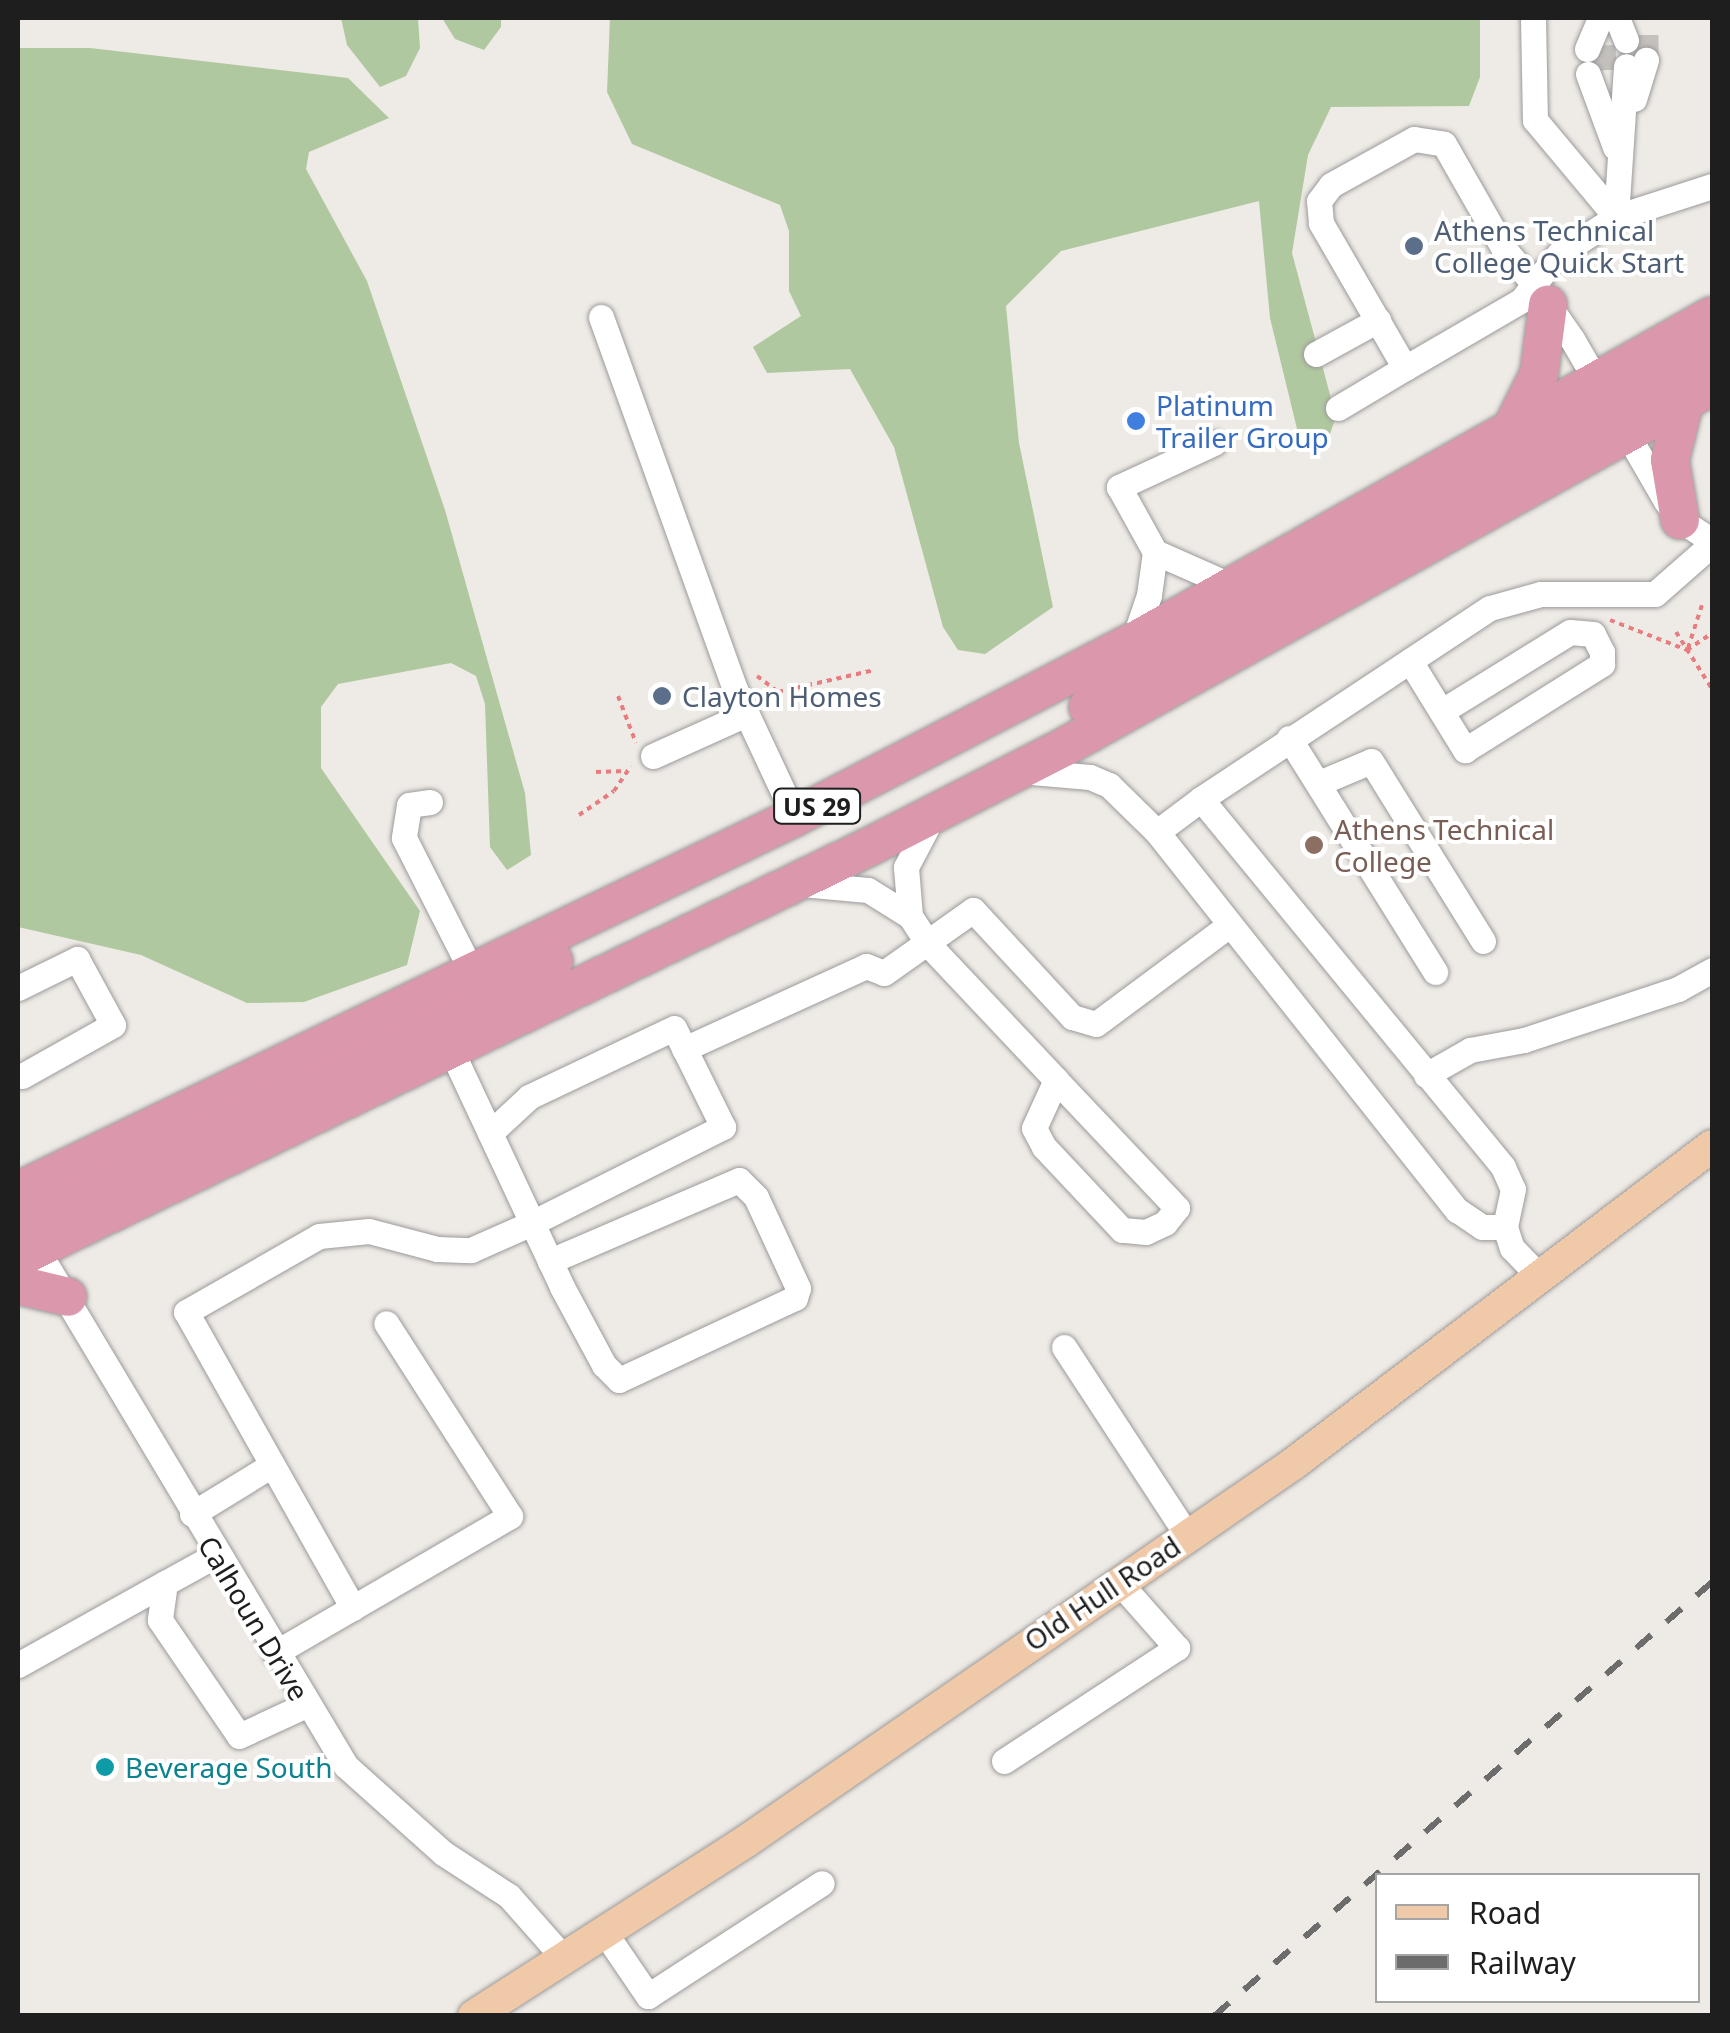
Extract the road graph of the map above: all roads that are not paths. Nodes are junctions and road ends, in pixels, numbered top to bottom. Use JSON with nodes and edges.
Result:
{"nodes":[{"id":1,"x":1533,"y":18,"type":"edge"},
{"id":2,"x":1603,"y":18,"type":"edge"},
{"id":3,"x":1617,"y":47,"type":"edge"},
{"id":4,"x":1617,"y":152,"type":"junction"},
{"id":5,"x":1712,"y":186,"type":"edge"},
{"id":6,"x":1616,"y":217,"type":"junction"},
{"id":7,"x":1541,"y":295,"type":"junction"},
{"id":8,"x":1712,"y":316,"type":"edge"},
{"id":9,"x":601,"y":317,"type":"dead end"},
{"id":10,"x":1378,"y":320,"type":"junction"},
{"id":11,"x":1712,"y":352,"type":"edge"},
{"id":12,"x":1316,"y":354,"type":"dead end"},
{"id":13,"x":1406,"y":368,"type":"junction"},
{"id":14,"x":1698,"y":394,"type":"edge"},
{"id":15,"x":1338,"y":408,"type":"dead end"},
{"id":16,"x":1612,"y":409,"type":"junction"},
{"id":17,"x":1510,"y":432,"type":"junction"},
{"id":18,"x":1214,"y":443,"type":"dead end"},
{"id":19,"x":1680,"y":520,"type":"junction"},
{"id":20,"x":1712,"y":543,"type":"edge"},
{"id":21,"x":1155,"y":552,"type":"junction"},
{"id":22,"x":1232,"y":586,"type":"junction"},
{"id":23,"x":1132,"y":642,"type":"junction"},
{"id":24,"x":1410,"y":661,"type":"junction"},
{"id":25,"x":1442,"y":711,"type":"junction"},
{"id":26,"x":746,"y":714,"type":"junction"},
{"id":27,"x":1288,"y":738,"type":"junction"},
{"id":28,"x":642,"y":756,"type":"road end"},
{"id":29,"x":1018,"y":771,"type":"junction"},
{"id":30,"x":1320,"y":783,"type":"junction"},
{"id":31,"x":980,"y":790,"type":"junction"},
{"id":32,"x":1200,"y":800,"type":"junction"},
{"id":33,"x":430,"y":802,"type":"dead end"},
{"id":34,"x":934,"y":814,"type":"junction"},
{"id":35,"x":795,"y":817,"type":"junction"},
{"id":36,"x":1156,"y":832,"type":"junction"},
{"id":37,"x":795,"y":884,"type":"junction"},
{"id":38,"x":646,"y":890,"type":"junction"},
{"id":39,"x":910,"y":916,"type":"junction"},
{"id":40,"x":1228,"y":926,"type":"junction"},
{"id":41,"x":1483,"y":941,"type":"dead end"},
{"id":42,"x":928,"y":944,"type":"junction"},
{"id":43,"x":1712,"y":970,"type":"edge"},
{"id":44,"x":1435,"y":972,"type":"dead end"},
{"id":45,"x":474,"y":974,"type":"junction"},
{"id":46,"x":18,"y":988,"type":"edge"},
{"id":47,"x":684,"y":1049,"type":"junction"},
{"id":48,"x":452,"y":1052,"type":"junction"},
{"id":49,"x":1426,"y":1075,"type":"junction"},
{"id":50,"x":22,"y":1076,"type":"dead end"},
{"id":51,"x":1056,"y":1080,"type":"junction"},
{"id":52,"x":490,"y":1133,"type":"junction"},
{"id":53,"x":1712,"y":1146,"type":"edge"},
{"id":54,"x":532,"y":1224,"type":"junction"},
{"id":55,"x":21,"y":1227,"type":"edge"},
{"id":56,"x":1505,"y":1227,"type":"junction"},
{"id":57,"x":550,"y":1262,"type":"junction"},
{"id":58,"x":1540,"y":1277,"type":"junction"},
{"id":59,"x":18,"y":1285,"type":"edge"},
{"id":60,"x":68,"y":1298,"type":"junction"},
{"id":61,"x":386,"y":1323,"type":"dead end"},
{"id":62,"x":1064,"y":1347,"type":"dead end"},
{"id":63,"x":272,"y":1465,"type":"junction"},
{"id":64,"x":192,"y":1514,"type":"junction"},
{"id":65,"x":1187,"y":1534,"type":"junction"},
{"id":66,"x":216,"y":1555,"type":"junction"},
{"id":67,"x":1118,"y":1581,"type":"junction"},
{"id":68,"x":165,"y":1583,"type":"junction"},
{"id":69,"x":353,"y":1608,"type":"junction"},
{"id":70,"x":275,"y":1653,"type":"junction"},
{"id":71,"x":18,"y":1665,"type":"edge"},
{"id":72,"x":306,"y":1705,"type":"junction"},
{"id":73,"x":1004,"y":1761,"type":"dead end"},
{"id":74,"x":822,"y":1882,"type":"dead end"},
{"id":75,"x":603,"y":1930,"type":"junction"},
{"id":76,"x":562,"y":1956,"type":"junction"},
{"id":77,"x":474,"y":2016,"type":"edge"}],
"edges":[{"from":1,"to":6,"type":"street"},
{"from":2,"to":3,"type":"street"},
{"from":3,"to":4,"type":"street"},
{"from":3,"to":4,"type":"street"},
{"from":4,"to":6,"type":"street"},
{"from":5,"to":6,"type":"street"},
{"from":6,"to":7,"type":"street"},
{"from":7,"to":10,"type":"street"},
{"from":7,"to":13,"type":"street"},
{"from":7,"to":16,"type":"street"},
{"from":7,"to":17,"type":"highway"},
{"from":8,"to":16,"type":"highway","number":"US 29"},
{"from":9,"to":26,"type":"street"},
{"from":10,"to":12,"type":"street"},
{"from":10,"to":13,"type":"street"},
{"from":11,"to":16,"type":"highway"},
{"from":13,"to":15,"type":"street"},
{"from":14,"to":16,"type":"highway","number":"US 29"},
{"from":14,"to":19,"type":"highway"},
{"from":16,"to":17,"type":"highway","number":"US 29"},
{"from":16,"to":19,"type":"street"},
{"from":16,"to":29,"type":"highway","number":"US 29"},
{"from":16,"to":31,"type":"highway"},
{"from":17,"to":22,"type":"highway","number":"US 29"},
{"from":18,"to":21,"type":"street"},
{"from":19,"to":20,"type":"street"},
{"from":20,"to":24,"type":"street"},
{"from":21,"to":22,"type":"street"},
{"from":21,"to":23,"type":"street"},
{"from":22,"to":23,"type":"highway","number":"US 29"},
{"from":23,"to":35,"type":"highway","number":"US 29"},
{"from":24,"to":25,"type":"street"},
{"from":24,"to":27,"type":"street"},
{"from":25,"to":25,"type":"street"},
{"from":26,"to":28,"type":"street"},
{"from":26,"to":35,"type":"street"},
{"from":27,"to":30,"type":"street"},
{"from":27,"to":32,"type":"street"},
{"from":29,"to":31,"type":"highway","number":"US 29"},
{"from":29,"to":36,"type":"street"},
{"from":30,"to":41,"type":"street"},
{"from":30,"to":44,"type":"street"},
{"from":31,"to":34,"type":"highway","number":"US 29"},
{"from":32,"to":36,"type":"street"},
{"from":32,"to":49,"type":"street"},
{"from":33,"to":45,"type":"street"},
{"from":34,"to":37,"type":"highway","number":"US 29"},
{"from":34,"to":39,"type":"street"},
{"from":35,"to":38,"type":"highway","number":"US 29"},
{"from":36,"to":40,"type":"street"},
{"from":37,"to":39,"type":"street"},
{"from":37,"to":48,"type":"highway","number":"US 29"},
{"from":38,"to":45,"type":"highway","number":"US 29"},
{"from":38,"to":55,"type":"highway"},
{"from":39,"to":42,"type":"street"},
{"from":40,"to":42,"type":"street"},
{"from":40,"to":56,"type":"street"},
{"from":42,"to":47,"type":"street"},
{"from":42,"to":51,"type":"street"},
{"from":43,"to":49,"type":"street"},
{"from":45,"to":55,"type":"highway","number":"US 29"},
{"from":46,"to":50,"type":"street"},
{"from":47,"to":52,"type":"street"},
{"from":47,"to":54,"type":"street"},
{"from":48,"to":52,"type":"street"},
{"from":48,"to":55,"type":"highway","number":"US 29"},
{"from":49,"to":56,"type":"street"},
{"from":51,"to":51,"type":"street"},
{"from":52,"to":54,"type":"street"},
{"from":53,"to":58,"type":"main road","name":"Old Hull Road"},
{"from":54,"to":57,"type":"street"},
{"from":54,"to":63,"type":"street"},
{"from":55,"to":60,"type":"street","name":"Calhoun Drive"},
{"from":56,"to":58,"type":"street"},
{"from":57,"to":57,"type":"street"},
{"from":58,"to":65,"type":"main road","name":"Old Hull Road"},
{"from":59,"to":60,"type":"highway"},
{"from":60,"to":64,"type":"street","name":"Calhoun Drive"},
{"from":61,"to":69,"type":"street"},
{"from":62,"to":65,"type":"street"},
{"from":63,"to":64,"type":"street"},
{"from":63,"to":69,"type":"street"},
{"from":64,"to":66,"type":"street","name":"Calhoun Drive"},
{"from":65,"to":67,"type":"main road","name":"Old Hull Road"},
{"from":66,"to":68,"type":"street"},
{"from":66,"to":70,"type":"street","name":"Calhoun Drive"},
{"from":67,"to":73,"type":"street"},
{"from":67,"to":75,"type":"main road","name":"Old Hull Road"},
{"from":68,"to":71,"type":"street"},
{"from":68,"to":72,"type":"street"},
{"from":69,"to":70,"type":"street"},
{"from":70,"to":72,"type":"street","name":"Calhoun Drive"},
{"from":72,"to":76,"type":"street","name":"Calhoun Drive"},
{"from":74,"to":75,"type":"street"},
{"from":75,"to":76,"type":"main road","name":"Old Hull Road"},
{"from":76,"to":77,"type":"main road","name":"Old Hull Road"}]}
